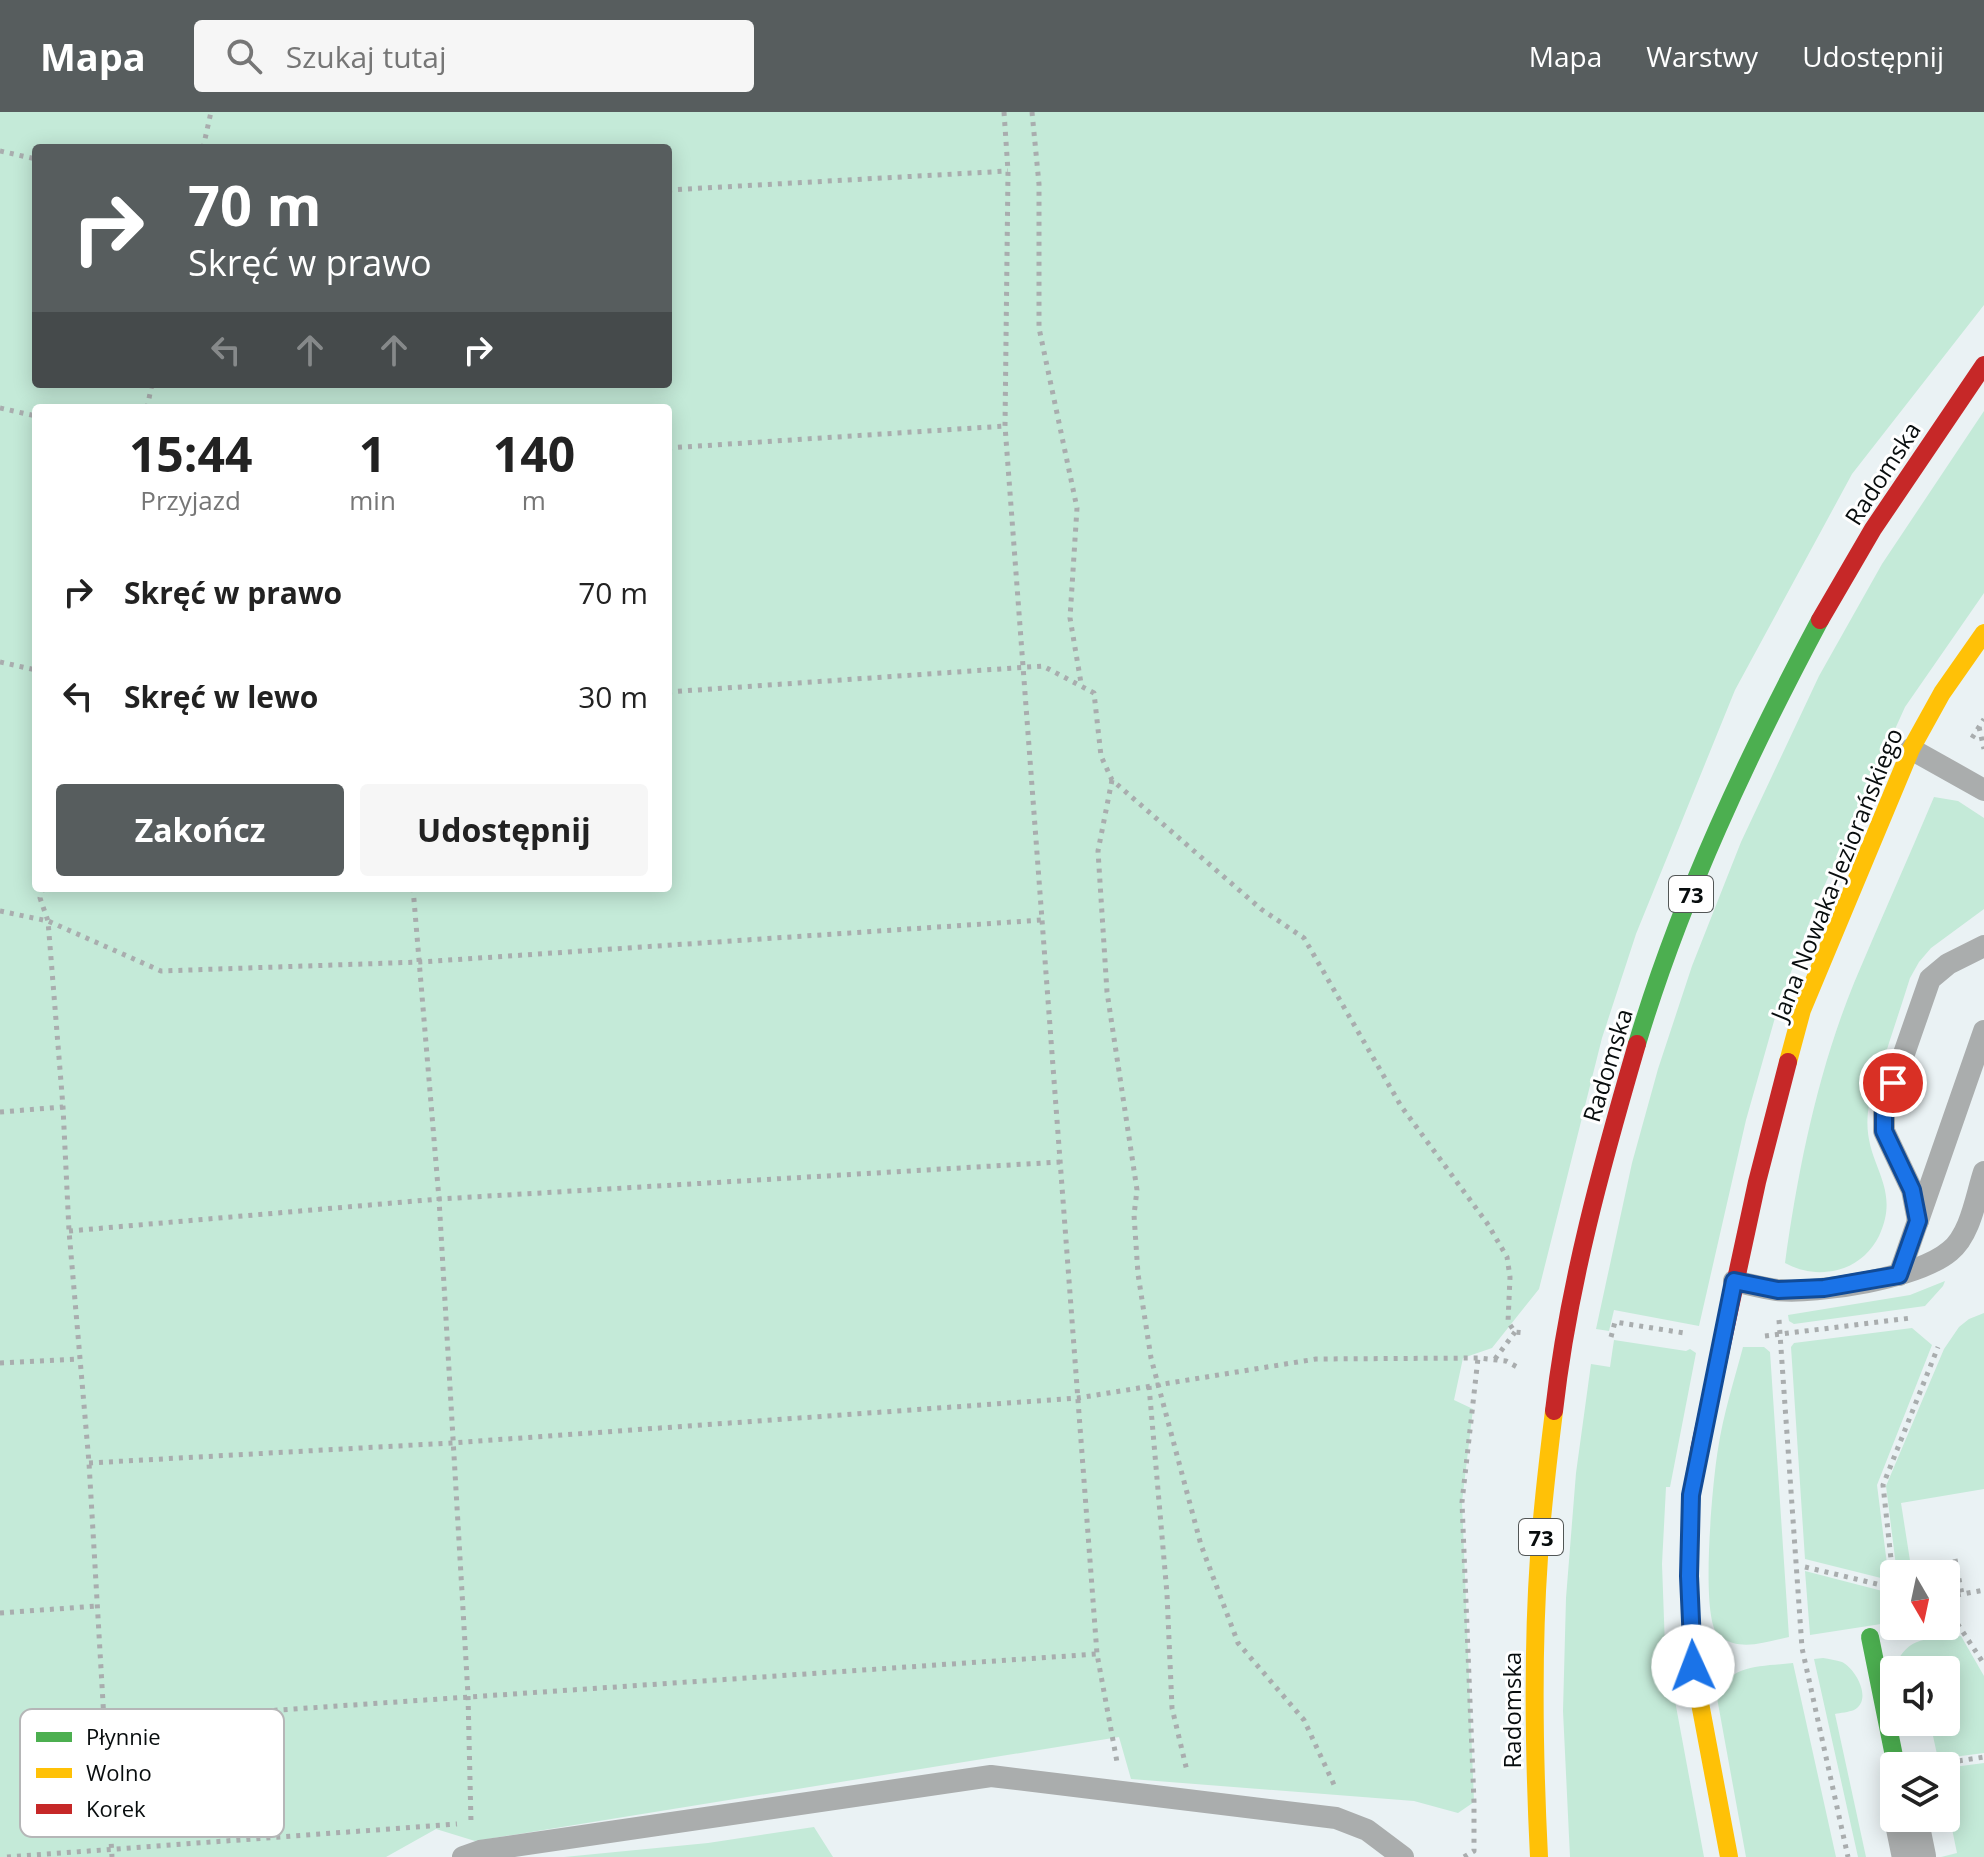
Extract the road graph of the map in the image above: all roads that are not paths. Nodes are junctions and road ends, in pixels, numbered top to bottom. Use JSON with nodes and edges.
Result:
{"nodes":[{"id":1,"x":1984,"y":365,"type":"edge"},
{"id":2,"x":1984,"y":633,"type":"edge"},
{"id":3,"x":1911,"y":749,"type":"junction"},
{"id":4,"x":1984,"y":790,"type":"edge"},
{"id":5,"x":1984,"y":946,"type":"edge"},
{"id":6,"x":1984,"y":1031,"type":"edge"},
{"id":7,"x":1984,"y":1172,"type":"edge"},
{"id":8,"x":1918,"y":1221,"type":"junction"},
{"id":9,"x":1899,"y":1275,"type":"junction"},
{"id":10,"x":1734,"y":1281,"type":"junction"},
{"id":11,"x":1870,"y":1637,"type":"dead end"},
{"id":12,"x":1893,"y":1752,"type":"edge"},
{"id":13,"x":1909,"y":1832,"type":"edge"},
{"id":14,"x":463,"y":1857,"type":"edge"},
{"id":15,"x":1403,"y":1857,"type":"edge"},
{"id":16,"x":1539,"y":1857,"type":"edge"},
{"id":17,"x":1729,"y":1857,"type":"edge"},
{"id":18,"x":1914,"y":1857,"type":"edge"}],
"edges":[{"from":1,"to":16,"type":"main road","name":"Radomska","number":"73"},
{"from":2,"to":3,"type":"main road","name":"Jana Nowaka-Jeziorańskiego"},
{"from":3,"to":4,"type":"lane"},
{"from":3,"to":10,"type":"main road","name":"Jana Nowaka-Jeziorańskiego"},
{"from":5,"to":8,"type":"lane"},
{"from":6,"to":8,"type":"lane"},
{"from":7,"to":9,"type":"lane"},
{"from":8,"to":9,"type":"lane"},
{"from":9,"to":10,"type":"lane"},
{"from":10,"to":17,"type":"main road","name":"Jana Nowaka-Jeziorańskiego"},
{"from":11,"to":12,"type":"main road"},
{"from":13,"to":18,"type":"street"},
{"from":14,"to":15,"type":"lane"}]}
